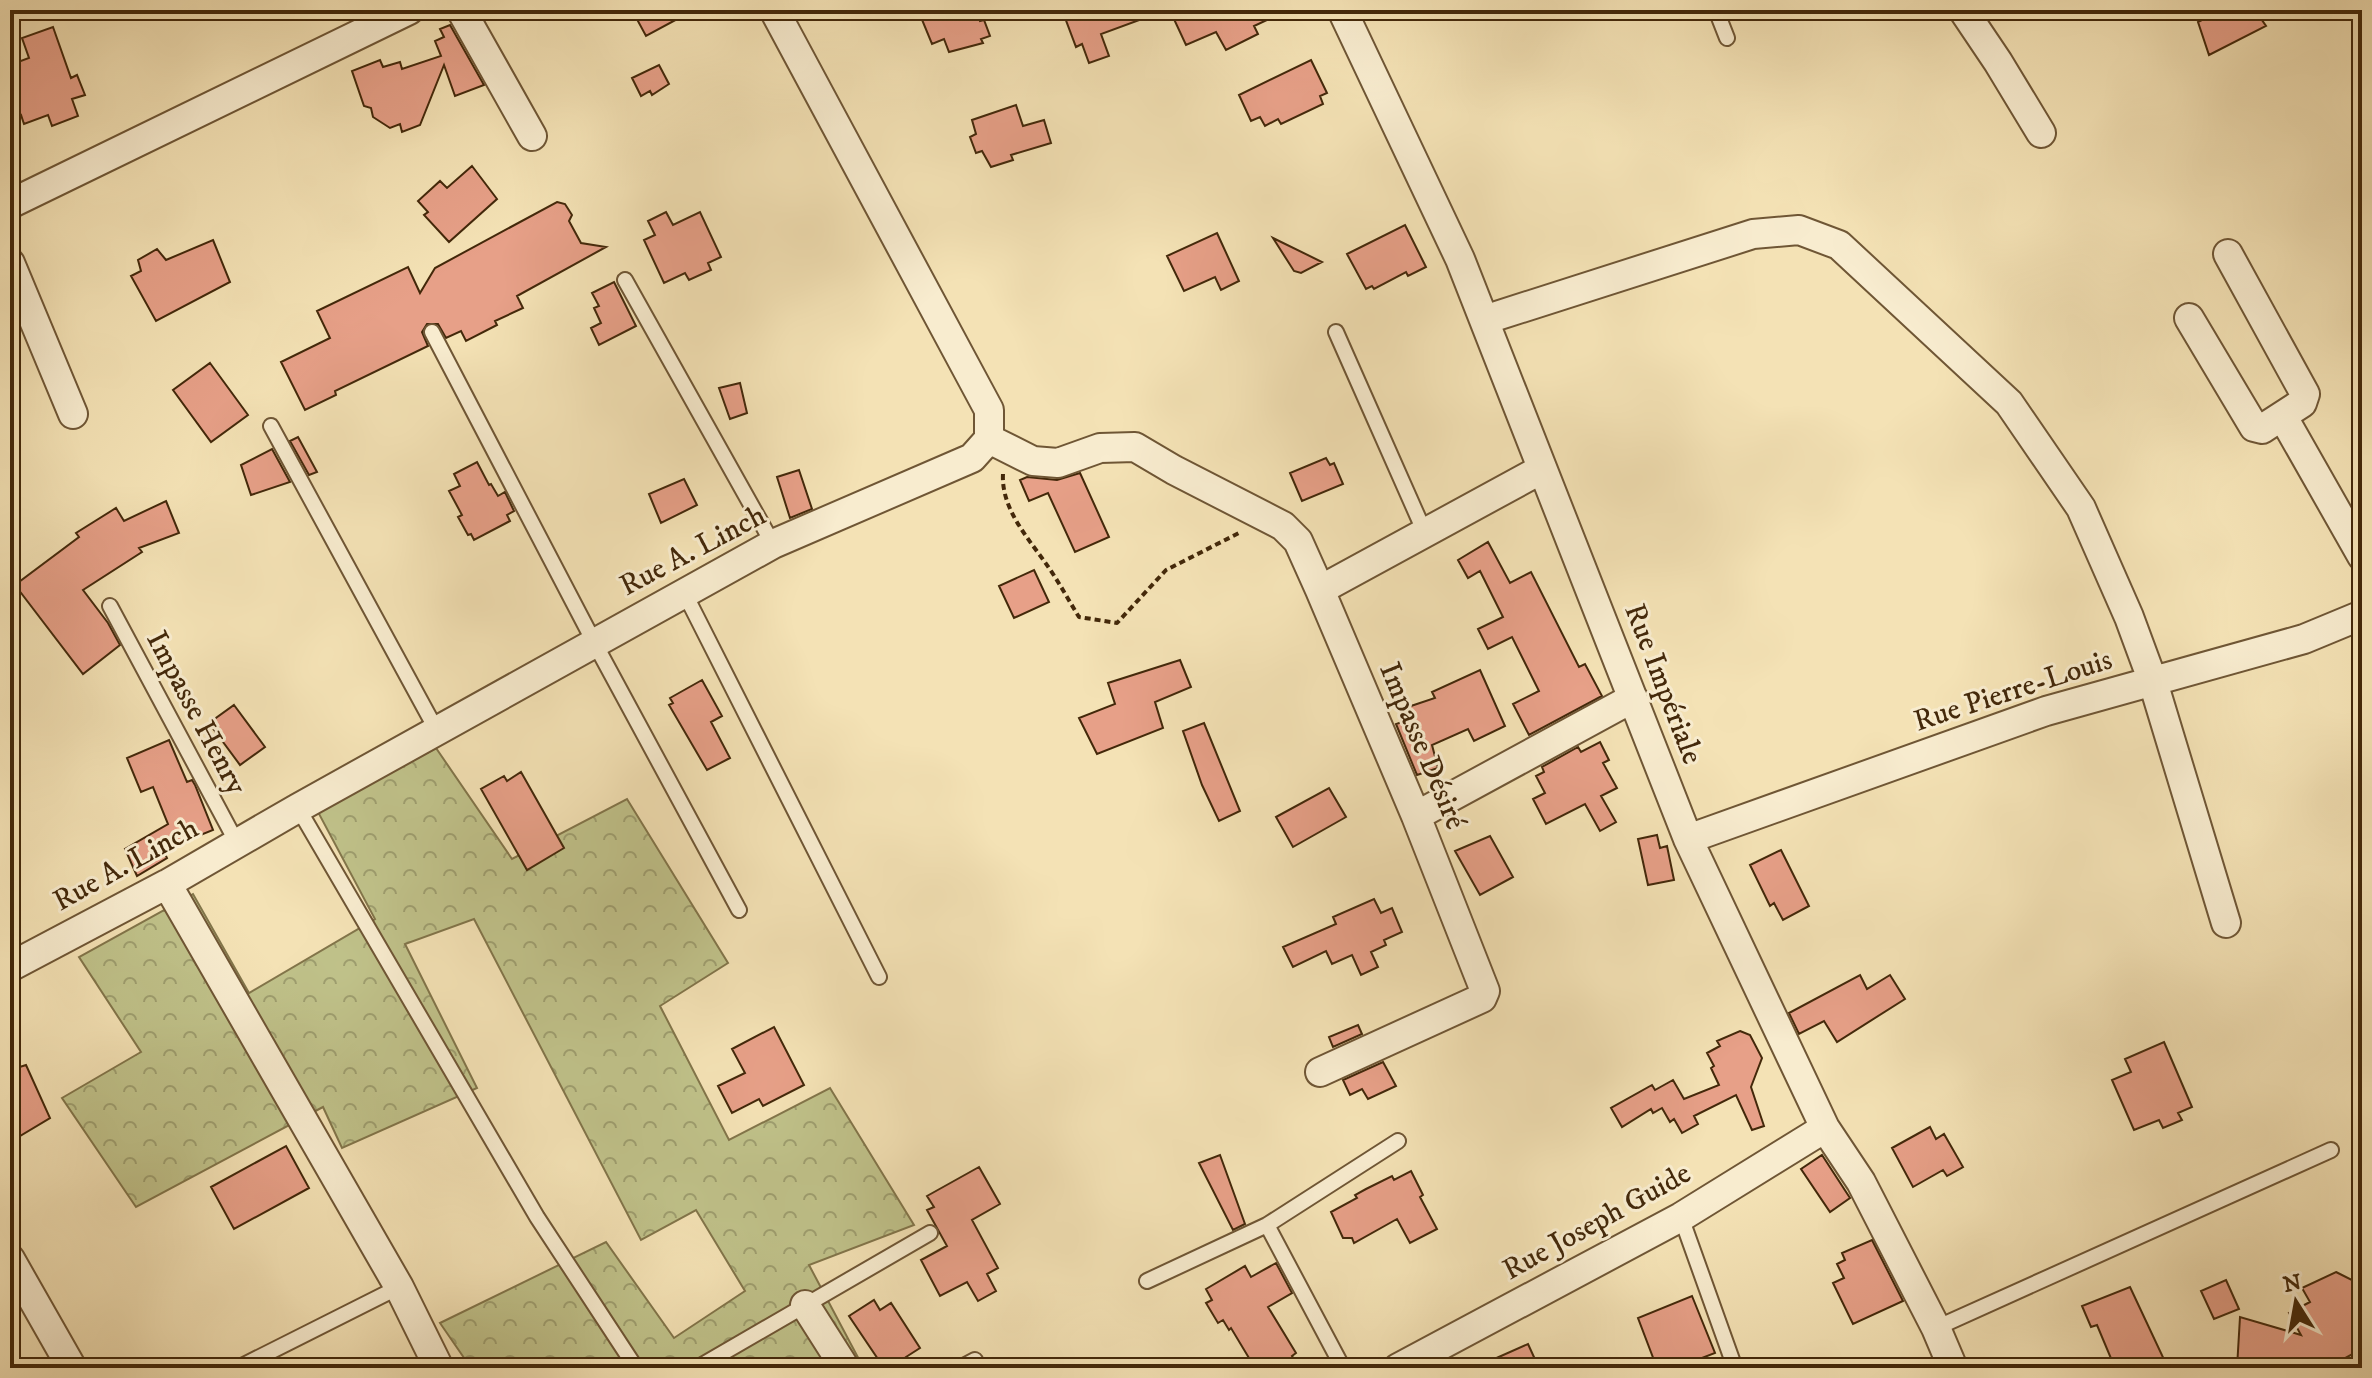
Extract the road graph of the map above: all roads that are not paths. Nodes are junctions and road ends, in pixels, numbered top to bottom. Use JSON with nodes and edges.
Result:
{"nodes":[{"id":1,"x":409,"y":10,"type":"edge"},
{"id":2,"x":461,"y":10,"type":"edge"},
{"id":3,"x":774,"y":10,"type":"edge"},
{"id":4,"x":1342,"y":10,"type":"edge"},
{"id":5,"x":1716,"y":10,"type":"edge"},
{"id":6,"x":1963,"y":10,"type":"edge"},
{"id":7,"x":1727,"y":38,"type":"dead end"},
{"id":8,"x":2041,"y":133,"type":"dead end"},
{"id":9,"x":532,"y":136,"type":"dead end"},
{"id":10,"x":10,"y":204,"type":"edge"},
{"id":11,"x":2228,"y":254,"type":"dead end"},
{"id":12,"x":10,"y":263,"type":"edge"},
{"id":13,"x":625,"y":280,"type":"dead end"},
{"id":14,"x":2189,"y":318,"type":"dead end"},
{"id":15,"x":1484,"y":320,"type":"junction"},
{"id":16,"x":432,"y":332,"type":"dead end"},
{"id":17,"x":1336,"y":332,"type":"dead end"},
{"id":18,"x":73,"y":414,"type":"dead end"},
{"id":19,"x":2283,"y":417,"type":"junction"},
{"id":20,"x":271,"y":426,"type":"dead end"},
{"id":21,"x":997,"y":442,"type":"junction"},
{"id":22,"x":1542,"y":469,"type":"junction"},
{"id":23,"x":1425,"y":533,"type":"junction"},
{"id":24,"x":773,"y":544,"type":"junction"},
{"id":25,"x":2362,"y":556,"type":"edge"},
{"id":26,"x":1320,"y":590,"type":"junction"},
{"id":27,"x":685,"y":594,"type":"junction"},
{"id":28,"x":110,"y":606,"type":"dead end"},
{"id":29,"x":2362,"y":615,"type":"edge"},
{"id":30,"x":594,"y":642,"type":"junction"},
{"id":31,"x":2153,"y":682,"type":"junction"},
{"id":32,"x":1633,"y":698,"type":"junction"},
{"id":33,"x":437,"y":731,"type":"junction"},
{"id":34,"x":298,"y":808,"type":"junction"},
{"id":35,"x":1416,"y":816,"type":"junction"},
{"id":36,"x":1688,"y":839,"type":"junction"},
{"id":37,"x":237,"y":843,"type":"junction"},
{"id":38,"x":167,"y":884,"type":"junction"},
{"id":39,"x":739,"y":910,"type":"dead end"},
{"id":40,"x":2226,"y":923,"type":"dead end"},
{"id":41,"x":10,"y":967,"type":"edge"},
{"id":42,"x":879,"y":977,"type":"dead end"},
{"id":43,"x":1320,"y":1072,"type":"dead end"},
{"id":44,"x":1825,"y":1128,"type":"junction"},
{"id":45,"x":1398,"y":1141,"type":"dead end"},
{"id":46,"x":2331,"y":1150,"type":"dead end"},
{"id":47,"x":1681,"y":1217,"type":"junction"},
{"id":48,"x":1267,"y":1225,"type":"junction"},
{"id":49,"x":930,"y":1233,"type":"dead end"},
{"id":50,"x":10,"y":1259,"type":"edge"},
{"id":51,"x":1147,"y":1281,"type":"dead end"},
{"id":52,"x":399,"y":1287,"type":"junction"},
{"id":53,"x":805,"y":1305,"type":"junction"},
{"id":54,"x":1936,"y":1328,"type":"junction"},
{"id":55,"x":975,"y":1360,"type":"dead end"},
{"id":56,"x":72,"y":1368,"type":"edge"},
{"id":57,"x":238,"y":1368,"type":"edge"},
{"id":58,"x":439,"y":1368,"type":"edge"},
{"id":59,"x":636,"y":1368,"type":"edge"},
{"id":60,"x":697,"y":1368,"type":"edge"},
{"id":61,"x":845,"y":1368,"type":"edge"},
{"id":62,"x":960,"y":1368,"type":"edge"},
{"id":63,"x":1343,"y":1368,"type":"edge"},
{"id":64,"x":1398,"y":1368,"type":"edge"},
{"id":65,"x":1735,"y":1368,"type":"edge"},
{"id":66,"x":1953,"y":1368,"type":"edge"}],
"edges":[{"from":1,"to":10,"type":"street"},
{"from":2,"to":9,"type":"street"},
{"from":3,"to":21,"type":"street"},
{"from":4,"to":15,"type":"street","name":"Rue Impériale"},
{"from":5,"to":7,"type":"lane"},
{"from":6,"to":8,"type":"street"},
{"from":11,"to":19,"type":"street"},
{"from":12,"to":18,"type":"street"},
{"from":13,"to":24,"type":"lane"},
{"from":14,"to":19,"type":"street"},
{"from":15,"to":22,"type":"street","name":"Rue Impériale"},
{"from":15,"to":31,"type":"street"},
{"from":16,"to":30,"type":"lane"},
{"from":17,"to":23,"type":"lane"},
{"from":19,"to":25,"type":"street"},
{"from":20,"to":33,"type":"lane"},
{"from":21,"to":24,"type":"street","name":"Rue A. Linch"},
{"from":21,"to":26,"type":"street","name":"Impasse Désiré"},
{"from":22,"to":23,"type":"street"},
{"from":22,"to":32,"type":"street","name":"Rue Impériale"},
{"from":23,"to":26,"type":"street"},
{"from":24,"to":27,"type":"street","name":"Rue A. Linch"},
{"from":26,"to":35,"type":"street","name":"Impasse Désiré"},
{"from":27,"to":30,"type":"street","name":"Rue A. Linch"},
{"from":27,"to":42,"type":"lane"},
{"from":28,"to":37,"type":"lane","name":"Impasse Henry"},
{"from":29,"to":31,"type":"street","name":"Rue Pierre-Louis"},
{"from":30,"to":33,"type":"street","name":"Rue A. Linch"},
{"from":30,"to":39,"type":"lane"},
{"from":31,"to":36,"type":"street","name":"Rue Pierre-Louis"},
{"from":31,"to":40,"type":"street"},
{"from":32,"to":35,"type":"street"},
{"from":32,"to":36,"type":"street","name":"Rue Impériale"},
{"from":33,"to":34,"type":"street","name":"Rue A. Linch"},
{"from":34,"to":37,"type":"street","name":"Rue A. Linch"},
{"from":34,"to":59,"type":"lane"},
{"from":35,"to":43,"type":"street","name":"Impasse Désiré"},
{"from":36,"to":44,"type":"street","name":"Rue Impériale"},
{"from":37,"to":38,"type":"street","name":"Rue A. Linch"},
{"from":38,"to":41,"type":"street","name":"Rue A. Linch"},
{"from":38,"to":52,"type":"street"},
{"from":44,"to":47,"type":"street","name":"Rue Joseph Guide"},
{"from":44,"to":54,"type":"street","name":"Rue Impériale"},
{"from":45,"to":48,"type":"lane"},
{"from":46,"to":54,"type":"lane"},
{"from":47,"to":64,"type":"street","name":"Rue Joseph Guide"},
{"from":47,"to":65,"type":"lane"},
{"from":48,"to":51,"type":"lane"},
{"from":48,"to":63,"type":"lane"},
{"from":49,"to":53,"type":"lane"},
{"from":50,"to":56,"type":"street"},
{"from":52,"to":57,"type":"lane"},
{"from":52,"to":58,"type":"street"},
{"from":53,"to":60,"type":"lane"},
{"from":53,"to":61,"type":"street"},
{"from":54,"to":66,"type":"street","name":"Rue Impériale"},
{"from":55,"to":62,"type":"lane"}]}
